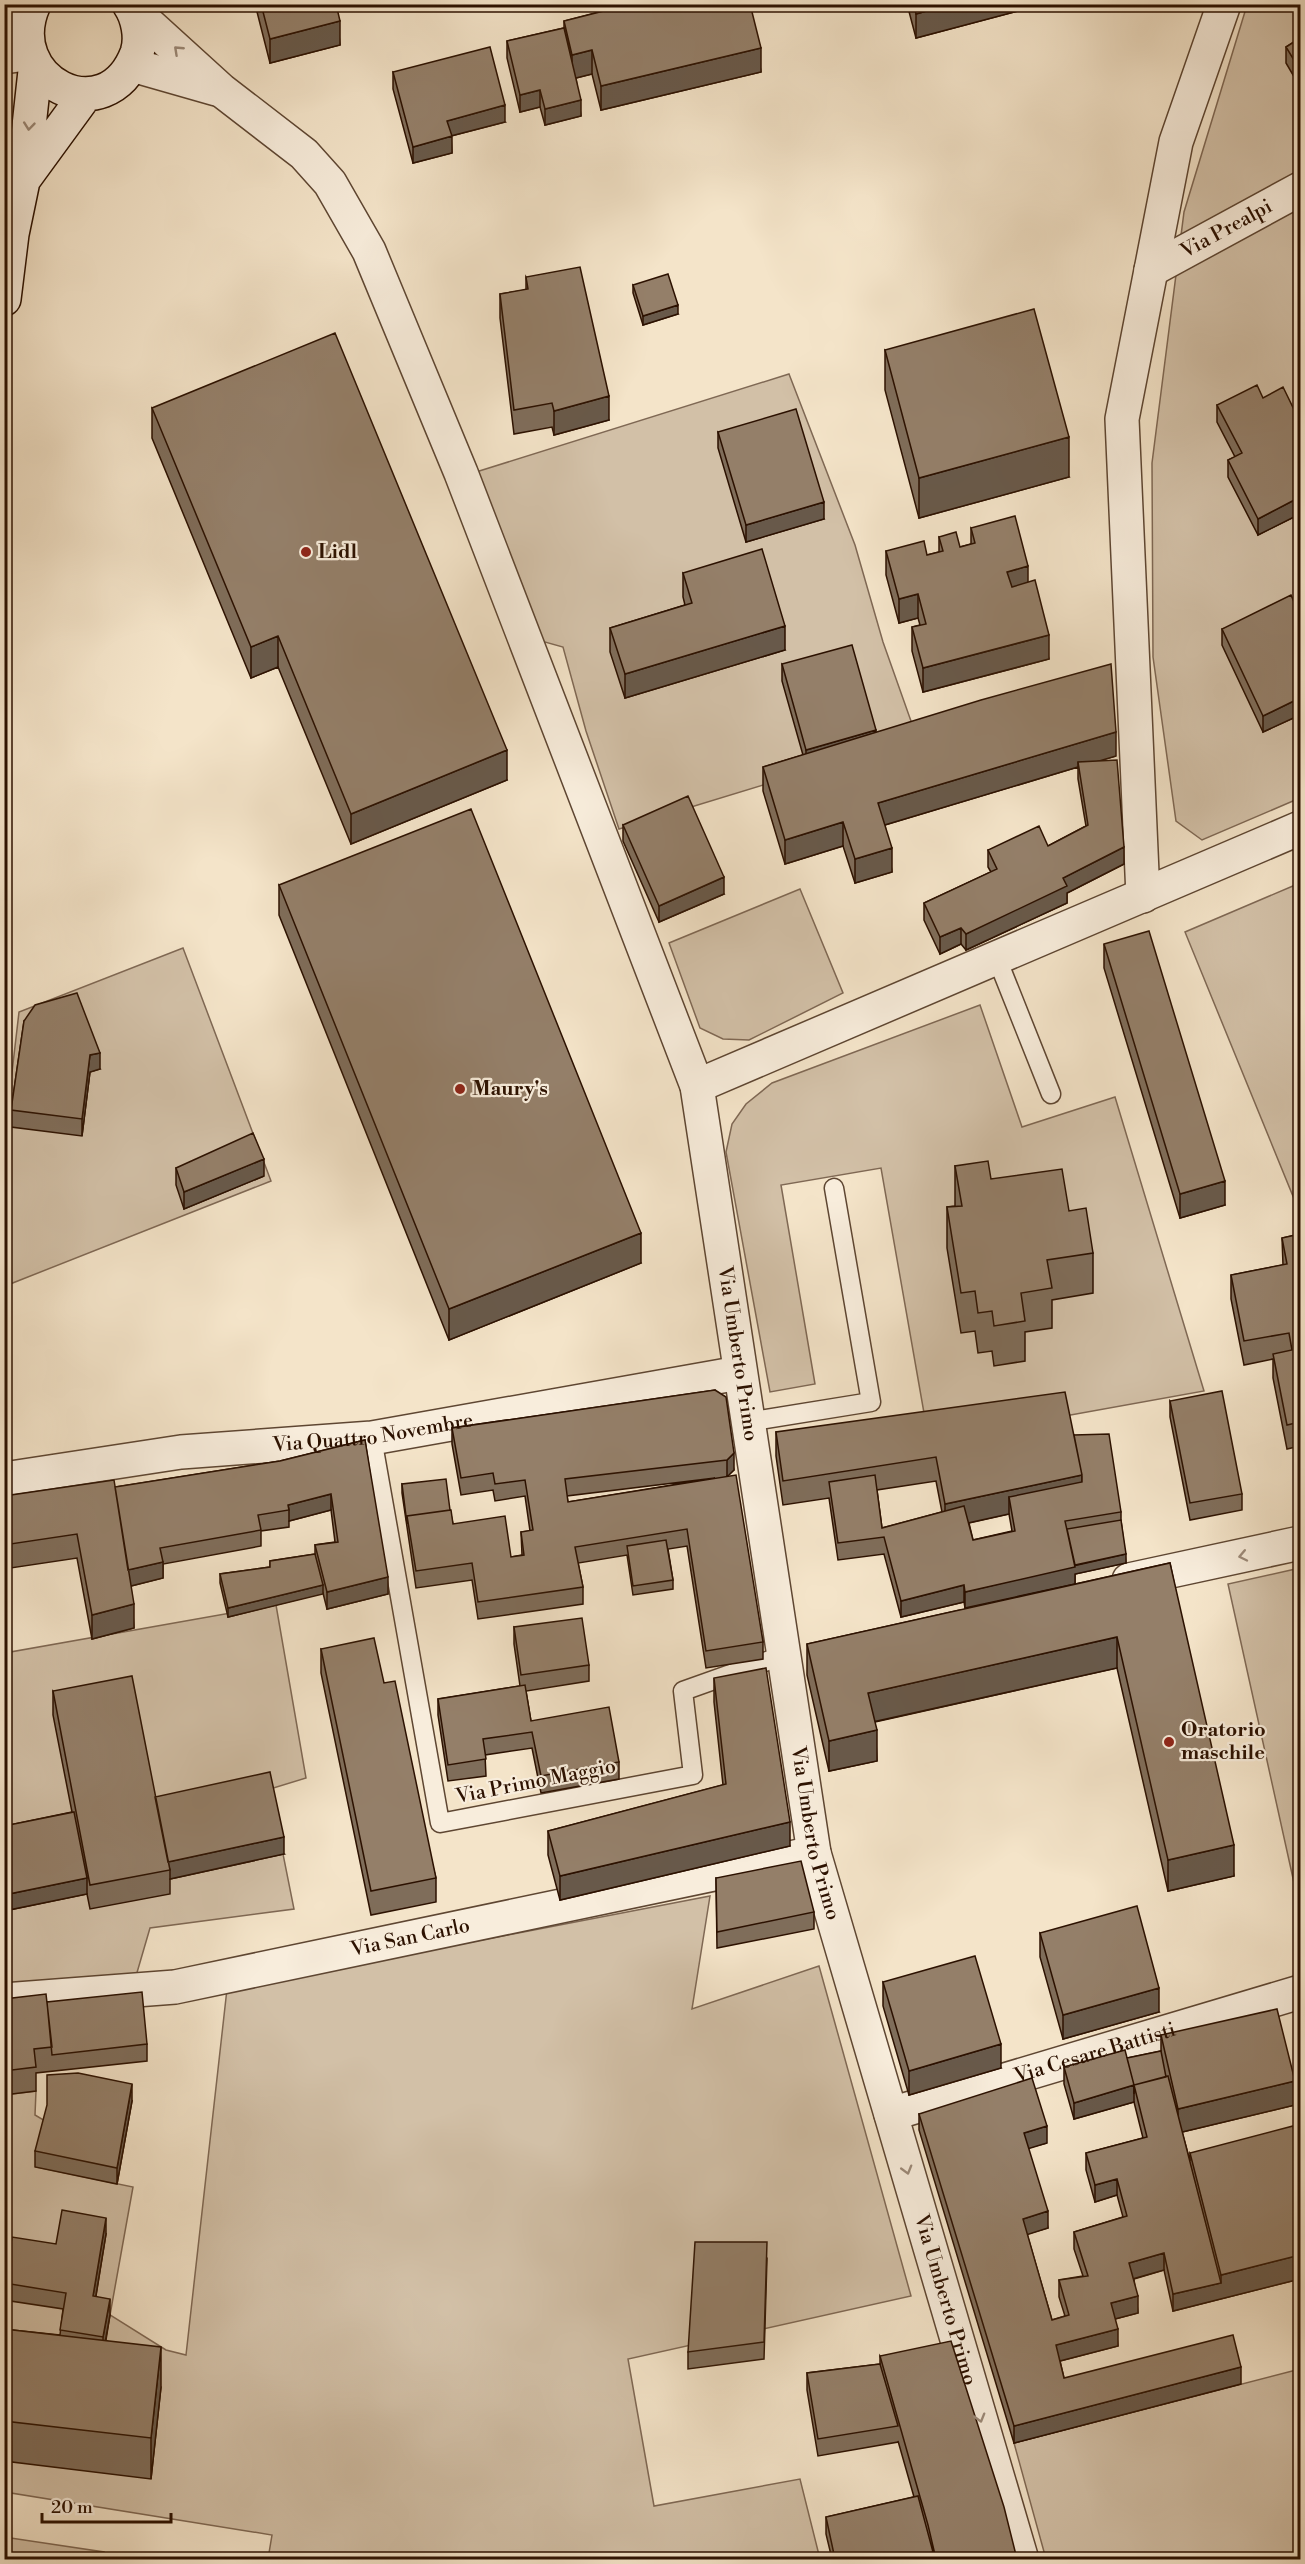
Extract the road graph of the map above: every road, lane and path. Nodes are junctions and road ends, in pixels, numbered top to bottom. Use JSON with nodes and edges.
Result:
{"nodes":[{"id":1,"x":1224,"y":4,"type":"edge"},
{"id":2,"x":131,"y":8,"type":"edge"},
{"id":3,"x":22,"y":16,"type":"edge"},
{"id":4,"x":22,"y":60,"type":"edge"},
{"id":5,"x":132,"y":65,"type":"junction"},
{"id":6,"x":221,"y":90,"type":"junction"},
{"id":7,"x":86,"y":94,"type":"junction"},
{"id":8,"x":23,"y":181,"type":"junction"},
{"id":9,"x":1300,"y":189,"type":"edge"},
{"id":10,"x":1151,"y":270,"type":"junction"},
{"id":11,"x":4,"y":299,"type":"edge"},
{"id":12,"x":1300,"y":828,"type":"edge"},
{"id":13,"x":1143,"y":896,"type":"junction"},
{"id":14,"x":996,"y":956,"type":"junction"},
{"id":15,"x":697,"y":1086,"type":"junction"},
{"id":16,"x":1051,"y":1094,"type":"dead end"},
{"id":17,"x":834,"y":1188,"type":"dead end"},
{"id":18,"x":739,"y":1373,"type":"junction"},
{"id":19,"x":748,"y":1422,"type":"junction"},
{"id":20,"x":372,"y":1438,"type":"junction"},
{"id":21,"x":4,"y":1479,"type":"edge"},
{"id":22,"x":1300,"y":1543,"type":"edge"},
{"id":23,"x":1106,"y":1585,"type":"edge"},
{"id":24,"x":819,"y":1647,"type":"edge"},
{"id":25,"x":784,"y":1655,"type":"junction"},
{"id":26,"x":814,"y":1853,"type":"junction"},
{"id":27,"x":1300,"y":1992,"type":"edge"},
{"id":28,"x":4,"y":2000,"type":"edge"},
{"id":29,"x":891,"y":2114,"type":"junction"},
{"id":30,"x":1022,"y":2559,"type":"edge"}],
"edges":[{"from":1,"to":10,"type":"street"},
{"from":2,"to":5,"type":"street"},
{"from":6,"to":2,"type":"street","name":"Via Umberto Primo","one_way":true},
{"from":3,"to":4,"type":"street"},
{"from":4,"to":7,"type":"street"},
{"from":4,"to":8,"type":"street","one_way":true},
{"from":5,"to":6,"type":"street"},
{"from":5,"to":7,"type":"street"},
{"from":6,"to":15,"type":"street","name":"Via Umberto Primo"},
{"from":7,"to":8,"type":"street"},
{"from":8,"to":11,"type":"street"},
{"from":9,"to":10,"type":"street","name":"Via Prealpi"},
{"from":10,"to":13,"type":"street"},
{"from":12,"to":13,"type":"street"},
{"from":13,"to":14,"type":"street"},
{"from":14,"to":15,"type":"street"},
{"from":14,"to":16,"type":"lane"},
{"from":15,"to":18,"type":"street","name":"Via Umberto Primo"},
{"from":17,"to":19,"type":"lane"},
{"from":18,"to":19,"type":"street","name":"Via Umberto Primo"},
{"from":18,"to":20,"type":"street","name":"Via Quattro Novembre"},
{"from":19,"to":25,"type":"street","name":"Via Umberto Primo"},
{"from":20,"to":21,"type":"street","name":"Via Quattro Novembre"},
{"from":20,"to":25,"type":"lane","name":"Via Primo Maggio"},
{"from":22,"to":23,"type":"street","one_way":true},
{"from":24,"to":25,"type":"street"},
{"from":25,"to":26,"type":"street","name":"Via Umberto Primo"},
{"from":26,"to":28,"type":"street","name":"Via San Carlo"},
{"from":26,"to":29,"type":"street","name":"Via Umberto Primo"},
{"from":27,"to":29,"type":"street","name":"Via Cesare Battisti"},
{"from":29,"to":30,"type":"street","name":"Via Umberto Primo","one_way":true}]}
